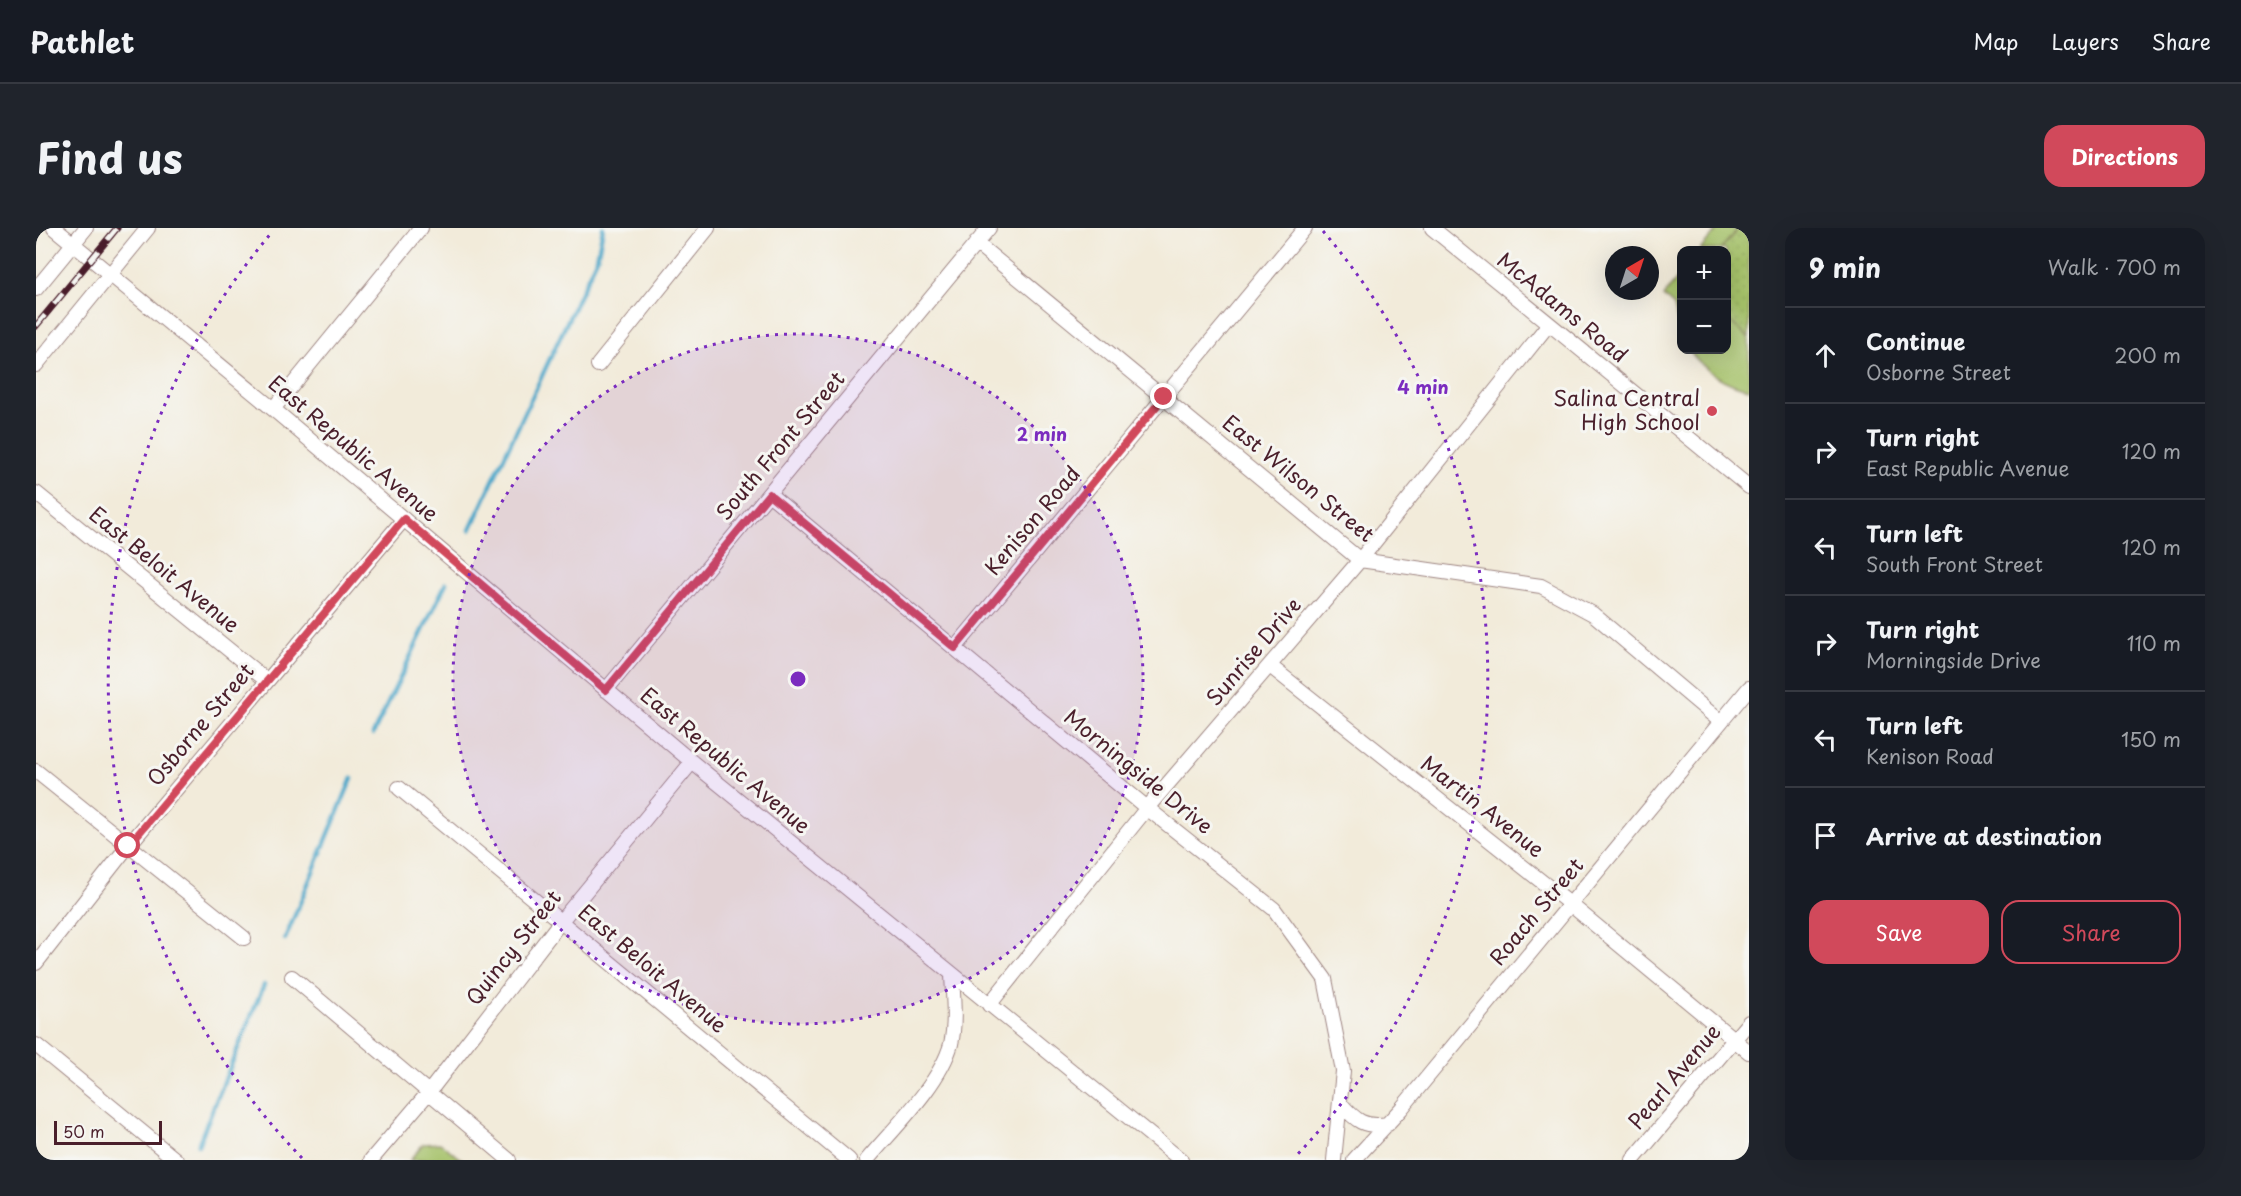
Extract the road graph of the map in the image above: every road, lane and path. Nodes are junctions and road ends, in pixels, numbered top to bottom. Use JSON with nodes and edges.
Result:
{"nodes":[{"id":1,"x":54,"y":228,"type":"edge"},
{"id":2,"x":86,"y":228,"type":"edge"},
{"id":3,"x":148,"y":228,"type":"edge"},
{"id":4,"x":421,"y":228,"type":"edge"},
{"id":5,"x":708,"y":228,"type":"edge"},
{"id":6,"x":1305,"y":228,"type":"edge"},
{"id":7,"x":1432,"y":228,"type":"edge"},
{"id":8,"x":981,"y":233,"type":"edge"},
{"id":9,"x":73,"y":243,"type":"junction"},
{"id":10,"x":110,"y":274,"type":"junction"},
{"id":11,"x":36,"y":289,"type":"edge"},
{"id":12,"x":1548,"y":325,"type":"junction"},
{"id":13,"x":36,"y":365,"type":"edge"},
{"id":14,"x":598,"y":365,"type":"dead end"},
{"id":15,"x":1164,"y":397,"type":"junction"},
{"id":16,"x":273,"y":409,"type":"junction"},
{"id":17,"x":1749,"y":487,"type":"edge"},
{"id":18,"x":36,"y":493,"type":"edge"},
{"id":19,"x":769,"y":494,"type":"junction"},
{"id":20,"x":404,"y":519,"type":"junction"},
{"id":21,"x":1360,"y":560,"type":"junction"},
{"id":22,"x":955,"y":648,"type":"junction"},
{"id":23,"x":1270,"y":666,"type":"junction"},
{"id":24,"x":266,"y":680,"type":"junction"},
{"id":25,"x":1749,"y":688,"type":"edge"},
{"id":26,"x":606,"y":690,"type":"junction"},
{"id":27,"x":1721,"y":722,"type":"junction"},
{"id":28,"x":692,"y":762,"type":"junction"},
{"id":29,"x":36,"y":771,"type":"edge"},
{"id":30,"x":399,"y":788,"type":"dead end"},
{"id":31,"x":1148,"y":808,"type":"junction"},
{"id":32,"x":128,"y":846,"type":"junction"},
{"id":33,"x":1570,"y":904,"type":"junction"},
{"id":34,"x":561,"y":921,"type":"junction"},
{"id":35,"x":244,"y":939,"type":"dead end"},
{"id":36,"x":36,"y":963,"type":"edge"},
{"id":37,"x":952,"y":975,"type":"junction"},
{"id":38,"x":291,"y":976,"type":"dead end"},
{"id":39,"x":989,"y":1005,"type":"junction"},
{"id":40,"x":1749,"y":1022,"type":"edge"},
{"id":41,"x":1734,"y":1040,"type":"junction"},
{"id":42,"x":36,"y":1045,"type":"edge"},
{"id":43,"x":1749,"y":1052,"type":"edge"},
{"id":44,"x":429,"y":1092,"type":"junction"},
{"id":45,"x":1340,"y":1103,"type":"junction"},
{"id":46,"x":1388,"y":1124,"type":"junction"},
{"id":47,"x":177,"y":1160,"type":"edge"},
{"id":48,"x":371,"y":1160,"type":"edge"},
{"id":49,"x":509,"y":1160,"type":"edge"},
{"id":50,"x":849,"y":1160,"type":"edge"},
{"id":51,"x":867,"y":1160,"type":"edge"},
{"id":52,"x":1181,"y":1160,"type":"edge"},
{"id":53,"x":1334,"y":1160,"type":"edge"},
{"id":54,"x":1354,"y":1160,"type":"edge"},
{"id":55,"x":1633,"y":1160,"type":"edge"}],
"edges":[{"from":1,"to":9,"type":"street","name":"East Republic Avenue"},
{"from":2,"to":9,"type":"street"},
{"from":3,"to":10,"type":"street"},
{"from":4,"to":16,"type":"street"},
{"from":5,"to":14,"type":"street"},
{"from":6,"to":15,"type":"street","name":"Kenison Road"},
{"from":7,"to":12,"type":"street","name":"McAdams Road"},
{"from":8,"to":15,"type":"street","name":"East Wilson Street"},
{"from":8,"to":19,"type":"street","name":"South Front Street"},
{"from":9,"to":10,"type":"street","name":"East Republic Avenue"},
{"from":9,"to":11,"type":"street"},
{"from":10,"to":13,"type":"street"},
{"from":10,"to":16,"type":"street","name":"East Republic Avenue"},
{"from":12,"to":17,"type":"street","name":"McAdams Road"},
{"from":12,"to":21,"type":"street","name":"Sunrise Drive"},
{"from":15,"to":21,"type":"street","name":"East Wilson Street"},
{"from":15,"to":22,"type":"street","name":"Kenison Road"},
{"from":16,"to":20,"type":"street","name":"East Republic Avenue"},
{"from":18,"to":24,"type":"street","name":"East Beloit Avenue"},
{"from":19,"to":22,"type":"street","name":"Morningside Drive"},
{"from":19,"to":26,"type":"street","name":"South Front Street"},
{"from":20,"to":24,"type":"street","name":"Osborne Street"},
{"from":20,"to":26,"type":"street","name":"East Republic Avenue"},
{"from":21,"to":23,"type":"street","name":"Sunrise Drive"},
{"from":21,"to":27,"type":"street","name":"East Wilson Street"},
{"from":22,"to":31,"type":"street","name":"Morningside Drive"},
{"from":23,"to":31,"type":"street","name":"Sunrise Drive"},
{"from":23,"to":33,"type":"street","name":"Martin Avenue"},
{"from":24,"to":32,"type":"street","name":"Osborne Street"},
{"from":25,"to":27,"type":"street","name":"Roach Street"},
{"from":26,"to":28,"type":"street","name":"East Republic Avenue"},
{"from":27,"to":33,"type":"street","name":"Roach Street"},
{"from":28,"to":34,"type":"street","name":"Quincy Street"},
{"from":28,"to":37,"type":"street","name":"East Republic Avenue"},
{"from":29,"to":32,"type":"street"},
{"from":30,"to":34,"type":"street","name":"East Beloit Avenue"},
{"from":31,"to":39,"type":"street","name":"Sunrise Drive"},
{"from":31,"to":45,"type":"street","name":"Morningside Drive"},
{"from":32,"to":35,"type":"street"},
{"from":32,"to":36,"type":"street","name":"Osborne Street"},
{"from":33,"to":41,"type":"street","name":"Martin Avenue"},
{"from":33,"to":46,"type":"street","name":"Roach Street"},
{"from":34,"to":44,"type":"street","name":"Quincy Street"},
{"from":34,"to":50,"type":"street","name":"East Beloit Avenue"},
{"from":37,"to":39,"type":"street","name":"East Republic Avenue"},
{"from":37,"to":51,"type":"street"},
{"from":38,"to":44,"type":"street"},
{"from":39,"to":52,"type":"street","name":"East Republic Avenue"},
{"from":40,"to":41,"type":"street","name":"Pearl Avenue"},
{"from":41,"to":43,"type":"street","name":"Martin Avenue"},
{"from":41,"to":55,"type":"street","name":"Pearl Avenue"},
{"from":42,"to":47,"type":"street"},
{"from":44,"to":48,"type":"street","name":"Quincy Street"},
{"from":44,"to":49,"type":"street"},
{"from":45,"to":46,"type":"street"},
{"from":45,"to":53,"type":"street","name":"Morningside Drive"},
{"from":46,"to":54,"type":"street","name":"Roach Street"}]}
